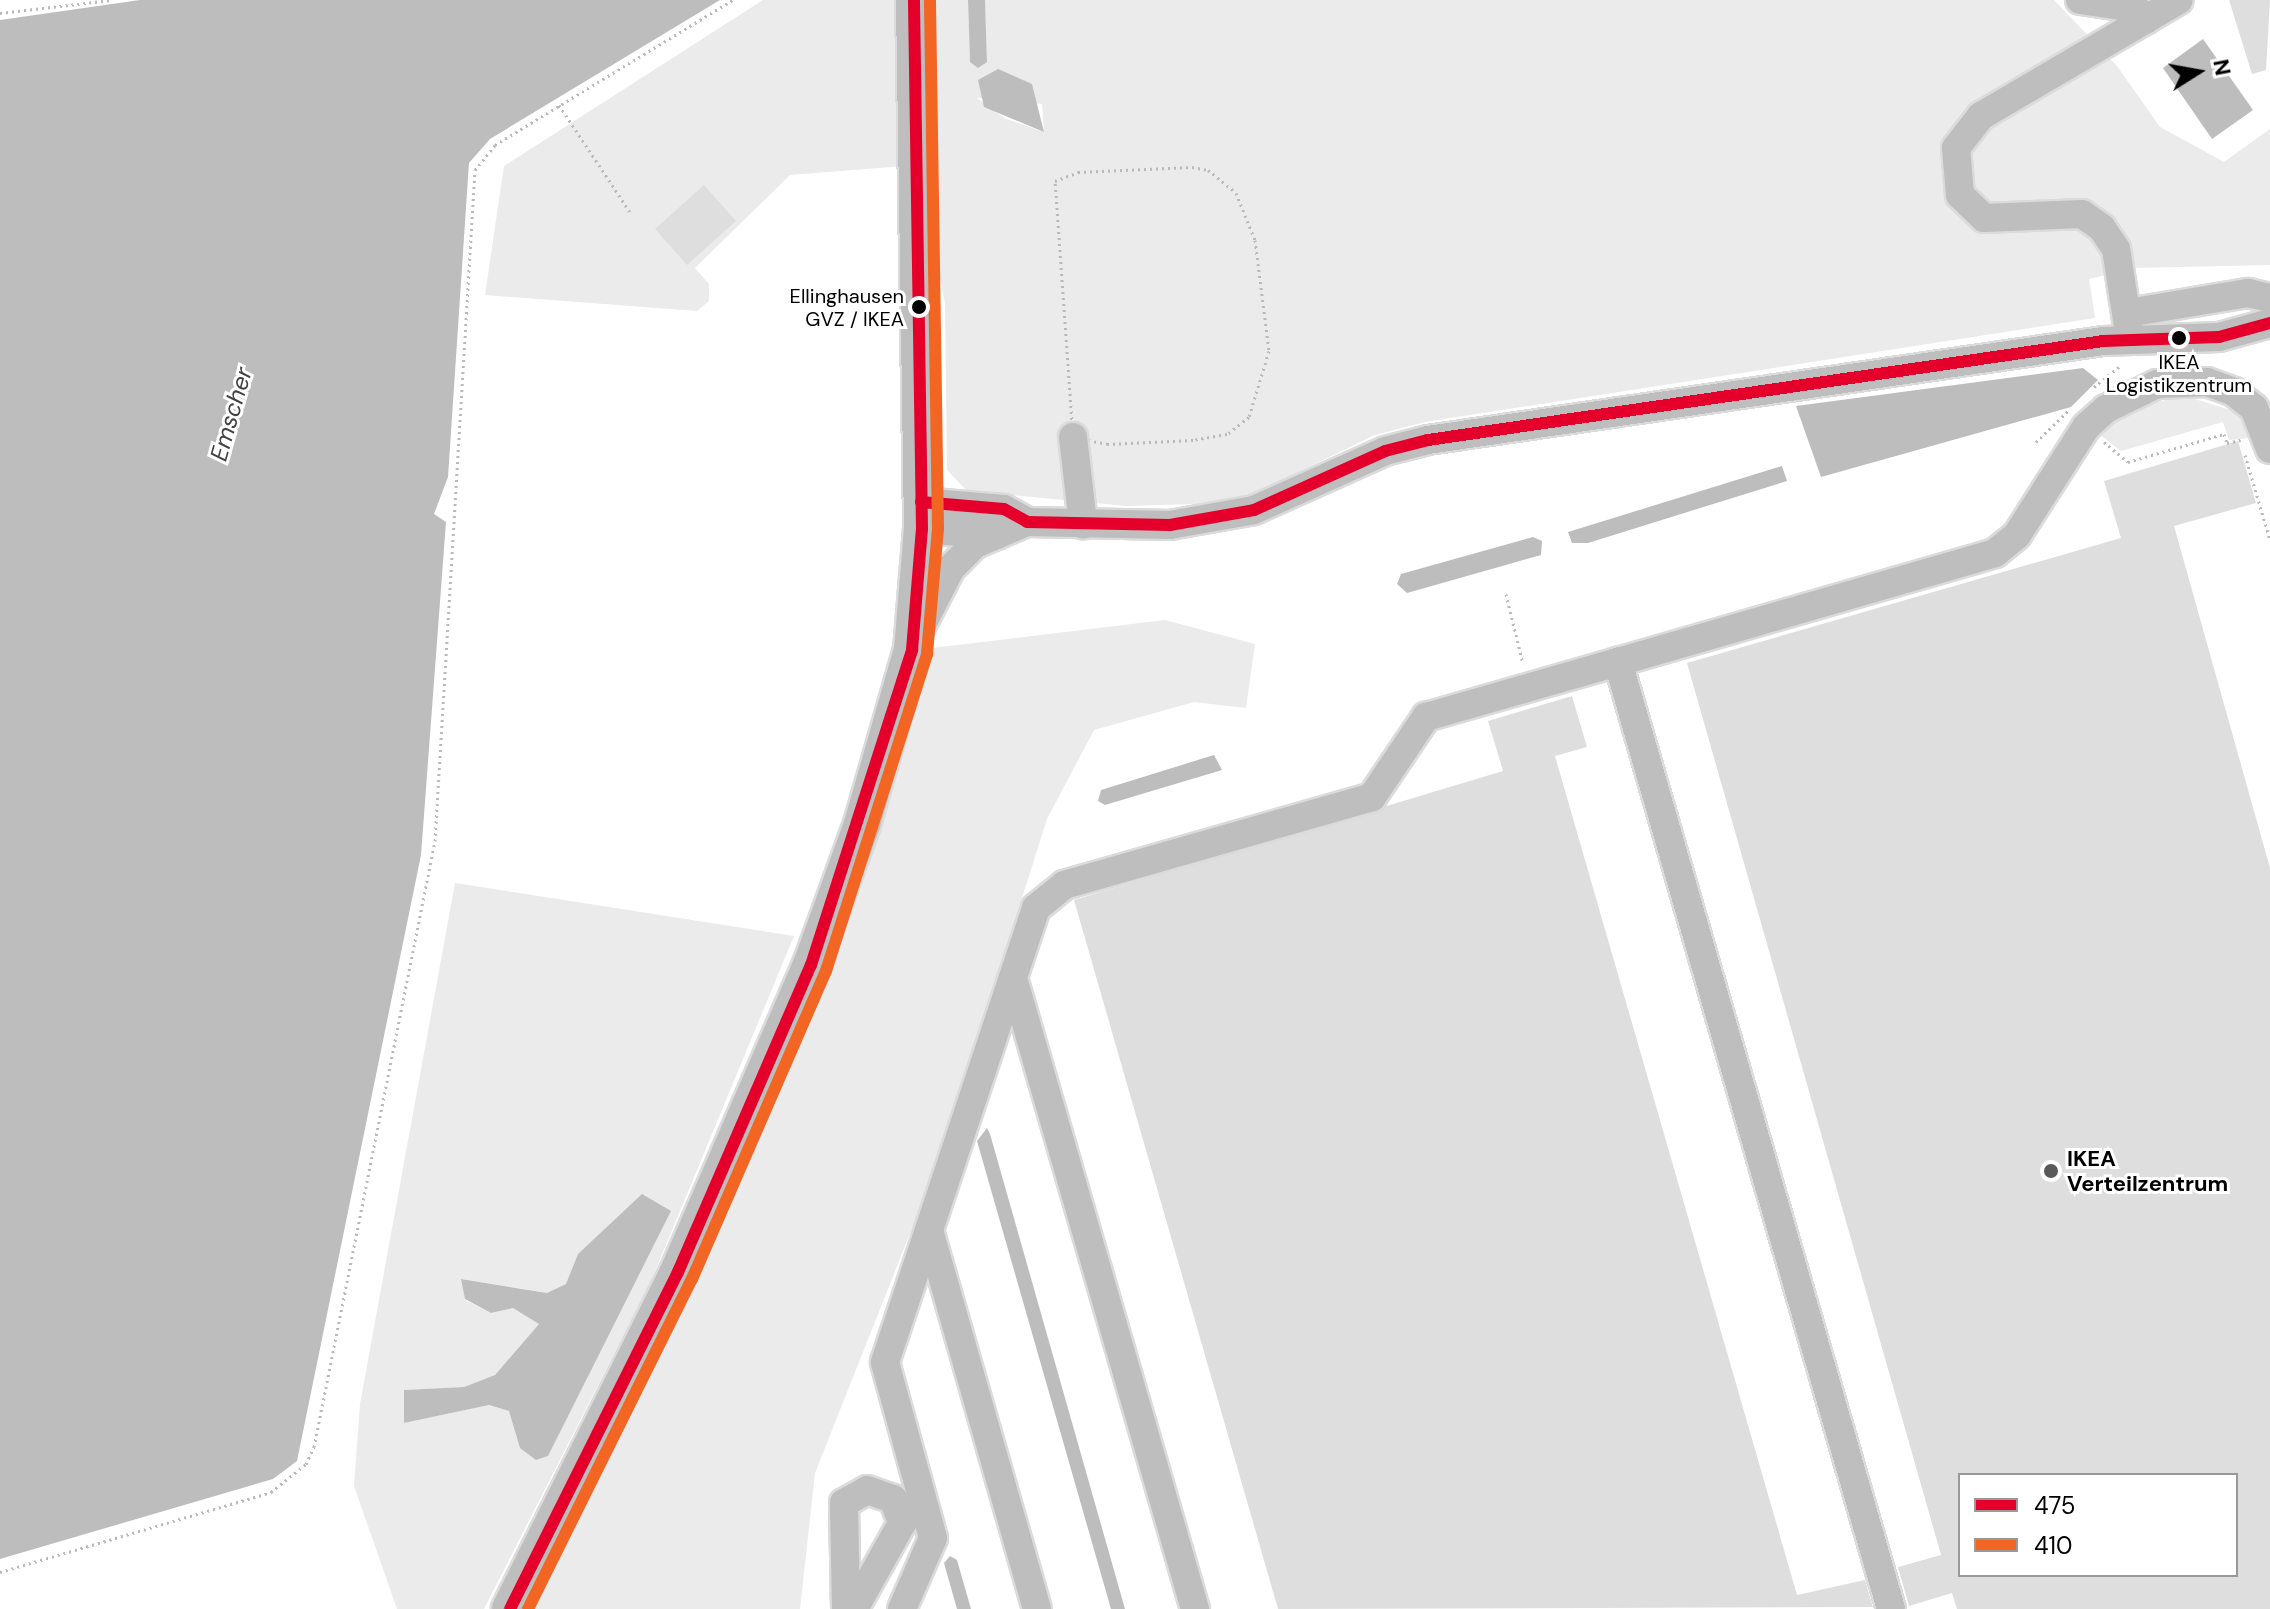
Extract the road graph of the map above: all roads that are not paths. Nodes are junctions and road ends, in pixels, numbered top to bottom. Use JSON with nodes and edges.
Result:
{"nodes":[{"id":1,"x":914,"y":0,"type":"edge"},
{"id":2,"x":2080,"y":0,"type":"edge"},
{"id":3,"x":2179,"y":0,"type":"edge"},
{"id":4,"x":2146,"y":20,"type":"junction"},
{"id":5,"x":2270,"y":298,"type":"edge"},
{"id":6,"x":2270,"y":323,"type":"edge"},
{"id":7,"x":2129,"y":326,"type":"junction"},
{"id":8,"x":1073,"y":437,"type":"road end"},
{"id":9,"x":2270,"y":449,"type":"edge"},
{"id":10,"x":922,"y":516,"type":"junction"},
{"id":11,"x":1027,"y":522,"type":"junction"},
{"id":12,"x":1083,"y":524,"type":"junction"},
{"id":13,"x":999,"y":535,"type":"junction"},
{"id":14,"x":913,"y":641,"type":"junction"},
{"id":15,"x":1618,"y":662,"type":"junction"},
{"id":16,"x":1013,"y":978,"type":"junction"},
{"id":17,"x":929,"y":1230,"type":"junction"},
{"id":18,"x":510,"y":1609,"type":"edge"},
{"id":19,"x":846,"y":1609,"type":"edge"},
{"id":20,"x":854,"y":1609,"type":"edge"},
{"id":21,"x":902,"y":1609,"type":"edge"},
{"id":22,"x":1037,"y":1609,"type":"edge"},
{"id":23,"x":1195,"y":1609,"type":"edge"},
{"id":24,"x":1891,"y":1609,"type":"edge"}],
"edges":[{"from":1,"to":10,"type":"main road"},
{"from":2,"to":4,"type":"street"},
{"from":3,"to":4,"type":"street"},
{"from":4,"to":7,"type":"street"},
{"from":5,"to":7,"type":"street"},
{"from":6,"to":7,"type":"street"},
{"from":7,"to":12,"type":"street"},
{"from":8,"to":12,"type":"street"},
{"from":9,"to":15,"type":"street"},
{"from":10,"to":11,"type":"street"},
{"from":10,"to":13,"type":"street"},
{"from":10,"to":14,"type":"main road"},
{"from":11,"to":12,"type":"street"},
{"from":11,"to":13,"type":"street"},
{"from":13,"to":14,"type":"street"},
{"from":14,"to":18,"type":"main road"},
{"from":15,"to":16,"type":"street"},
{"from":15,"to":24,"type":"street"},
{"from":16,"to":17,"type":"street"},
{"from":16,"to":23,"type":"street"},
{"from":17,"to":21,"type":"street"},
{"from":17,"to":22,"type":"street"},
{"from":19,"to":20,"type":"street"}]}
